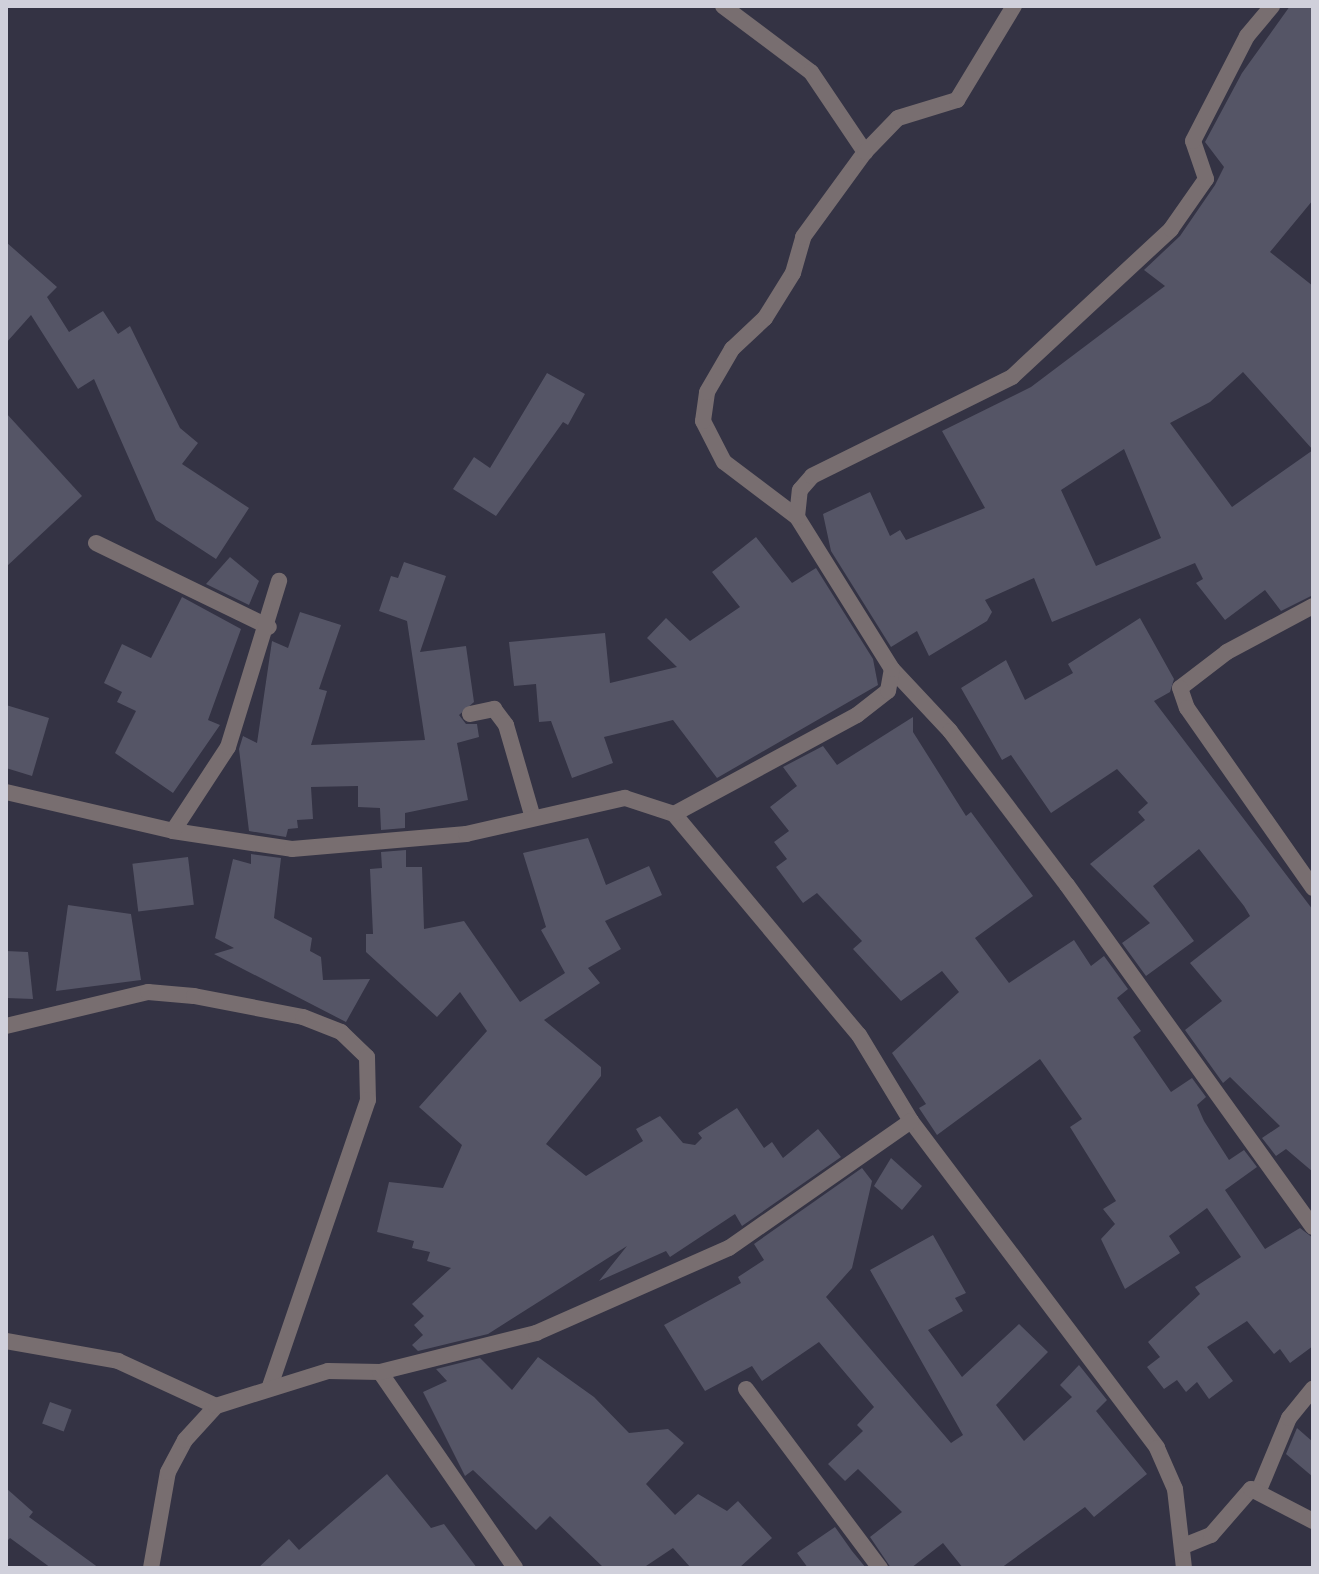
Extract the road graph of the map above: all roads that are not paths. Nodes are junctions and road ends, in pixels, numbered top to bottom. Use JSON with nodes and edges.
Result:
{"nodes":[{"id":1,"x":723,"y":6,"type":"edge"},
{"id":2,"x":1014,"y":6,"type":"edge"},
{"id":3,"x":1272,"y":6,"type":"edge"},
{"id":4,"x":865,"y":152,"type":"junction"},
{"id":5,"x":797,"y":517,"type":"junction"},
{"id":6,"x":96,"y":543,"type":"dead end"},
{"id":7,"x":279,"y":581,"type":"dead end"},
{"id":8,"x":1313,"y":606,"type":"edge"},
{"id":9,"x":269,"y":627,"type":"junction"},
{"id":10,"x":892,"y":669,"type":"junction"},
{"id":11,"x":470,"y":714,"type":"dead end"},
{"id":12,"x":6,"y":792,"type":"edge"},
{"id":13,"x":674,"y":814,"type":"junction"},
{"id":14,"x":533,"y":818,"type":"junction"},
{"id":15,"x":173,"y":831,"type":"junction"},
{"id":16,"x":1313,"y":888,"type":"edge"},
{"id":17,"x":6,"y":1026,"type":"edge"},
{"id":18,"x":911,"y":1121,"type":"junction"},
{"id":19,"x":1313,"y":1227,"type":"edge"},
{"id":20,"x":6,"y":1341,"type":"edge"},
{"id":21,"x":380,"y":1372,"type":"junction"},
{"id":22,"x":270,"y":1387,"type":"junction"},
{"id":23,"x":1313,"y":1388,"type":"edge"},
{"id":24,"x":746,"y":1389,"type":"dead end"},
{"id":25,"x":216,"y":1406,"type":"junction"},
{"id":26,"x":1259,"y":1490,"type":"junction"},
{"id":27,"x":1313,"y":1521,"type":"edge"},
{"id":28,"x":1186,"y":1545,"type":"junction"},
{"id":29,"x":151,"y":1568,"type":"edge"},
{"id":30,"x":515,"y":1568,"type":"edge"},
{"id":31,"x":880,"y":1568,"type":"edge"},
{"id":32,"x":1184,"y":1568,"type":"edge"}],
"edges":[{"from":1,"to":4,"type":"street"},
{"from":2,"to":4,"type":"street"},
{"from":3,"to":5,"type":"street"},
{"from":4,"to":5,"type":"street"},
{"from":5,"to":10,"type":"street"},
{"from":6,"to":9,"type":"street"},
{"from":7,"to":9,"type":"street"},
{"from":8,"to":16,"type":"street"},
{"from":9,"to":15,"type":"street"},
{"from":10,"to":13,"type":"street"},
{"from":10,"to":19,"type":"street"},
{"from":11,"to":14,"type":"street"},
{"from":12,"to":15,"type":"street"},
{"from":13,"to":14,"type":"street"},
{"from":13,"to":18,"type":"street"},
{"from":14,"to":15,"type":"street"},
{"from":17,"to":22,"type":"street"},
{"from":18,"to":21,"type":"street"},
{"from":18,"to":28,"type":"street"},
{"from":20,"to":25,"type":"street"},
{"from":21,"to":22,"type":"street"},
{"from":21,"to":30,"type":"street"},
{"from":22,"to":25,"type":"street"},
{"from":23,"to":26,"type":"street"},
{"from":24,"to":31,"type":"street"},
{"from":25,"to":29,"type":"street"},
{"from":26,"to":27,"type":"street"},
{"from":26,"to":28,"type":"street"},
{"from":28,"to":32,"type":"street"}]}
